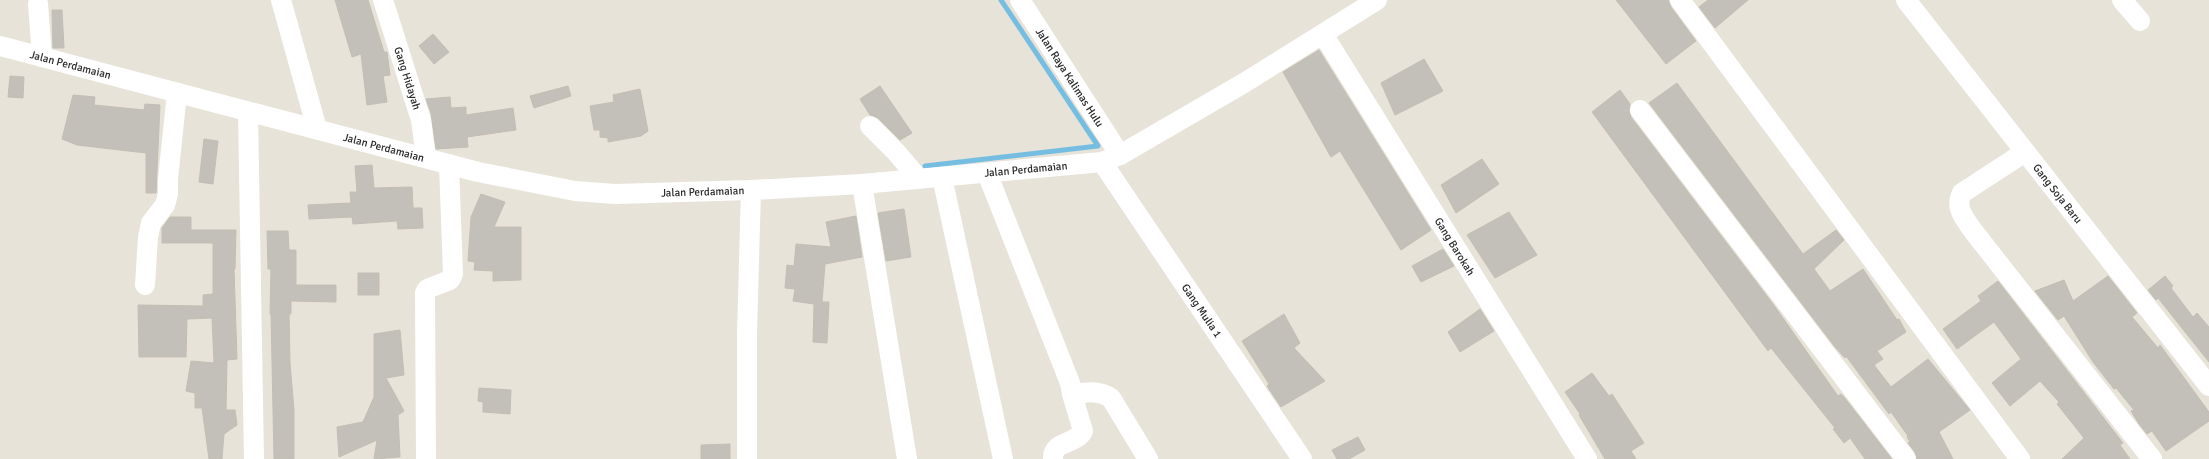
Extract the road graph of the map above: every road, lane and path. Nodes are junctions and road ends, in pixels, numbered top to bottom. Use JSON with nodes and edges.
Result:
{"nodes":[{"id":1,"x":282,"y":0,"type":"edge"},
{"id":2,"x":383,"y":0,"type":"edge"},
{"id":3,"x":1020,"y":0,"type":"edge"},
{"id":4,"x":1377,"y":0,"type":"edge"},
{"id":5,"x":1680,"y":0,"type":"edge"},
{"id":6,"x":1906,"y":0,"type":"edge"},
{"id":7,"x":2122,"y":0,"type":"edge"},
{"id":8,"x":38,"y":4,"type":"dead end"},
{"id":9,"x":2140,"y":20,"type":"dead end"},
{"id":10,"x":1324,"y":34,"type":"junction"},
{"id":11,"x":0,"y":46,"type":"edge"},
{"id":12,"x":42,"y":57,"type":"junction"},
{"id":13,"x":177,"y":93,"type":"junction"},
{"id":14,"x":1640,"y":110,"type":"dead end"},
{"id":15,"x":248,"y":112,"type":"junction"},
{"id":16,"x":870,"y":126,"type":"dead end"},
{"id":17,"x":317,"y":129,"type":"junction"},
{"id":18,"x":2025,"y":152,"type":"junction"},
{"id":19,"x":426,"y":158,"type":"junction"},
{"id":20,"x":1111,"y":159,"type":"junction"},
{"id":21,"x":449,"y":164,"type":"junction"},
{"id":22,"x":987,"y":173,"type":"junction"},
{"id":23,"x":942,"y":177,"type":"junction"},
{"id":24,"x":918,"y":178,"type":"junction"},
{"id":25,"x":862,"y":184,"type":"junction"},
{"id":26,"x":751,"y":190,"type":"junction"},
{"id":27,"x":146,"y":285,"type":"dead end"},
{"id":28,"x":2209,"y":386,"type":"edge"},
{"id":29,"x":1072,"y":394,"type":"junction"},
{"id":30,"x":254,"y":459,"type":"edge"},
{"id":31,"x":426,"y":459,"type":"edge"},
{"id":32,"x":747,"y":459,"type":"edge"},
{"id":33,"x":907,"y":459,"type":"edge"},
{"id":34,"x":1003,"y":459,"type":"edge"},
{"id":35,"x":1054,"y":459,"type":"edge"},
{"id":36,"x":1148,"y":459,"type":"edge"},
{"id":37,"x":1302,"y":459,"type":"edge"},
{"id":38,"x":1587,"y":459,"type":"edge"},
{"id":39,"x":1906,"y":459,"type":"edge"},
{"id":40,"x":2020,"y":459,"type":"edge"},
{"id":41,"x":2152,"y":459,"type":"edge"}],
"edges":[{"from":1,"to":17,"type":"street"},
{"from":2,"to":19,"type":"street","name":"Gang Hidayah"},
{"from":3,"to":20,"type":"street","name":"Jalan Raya Kalimas Hulu"},
{"from":4,"to":10,"type":"street","name":"Jalan Perdamaian"},
{"from":5,"to":40,"type":"street"},
{"from":6,"to":18,"type":"street","name":"Gang Soja Baru"},
{"from":7,"to":9,"type":"street"},
{"from":8,"to":12,"type":"street"},
{"from":10,"to":20,"type":"street","name":"Jalan Perdamaian"},
{"from":10,"to":38,"type":"street","name":"Gang Barokah"},
{"from":11,"to":12,"type":"street","name":"Jalan Perdamaian"},
{"from":12,"to":13,"type":"street","name":"Jalan Perdamaian"},
{"from":13,"to":15,"type":"street","name":"Jalan Perdamaian"},
{"from":13,"to":27,"type":"street"},
{"from":14,"to":39,"type":"street"},
{"from":15,"to":17,"type":"street","name":"Jalan Perdamaian"},
{"from":15,"to":30,"type":"street"},
{"from":16,"to":24,"type":"street"},
{"from":17,"to":19,"type":"street","name":"Jalan Perdamaian"},
{"from":18,"to":28,"type":"street","name":"Gang Soja Baru"},
{"from":18,"to":41,"type":"street"},
{"from":19,"to":21,"type":"street","name":"Jalan Perdamaian"},
{"from":20,"to":22,"type":"street","name":"Jalan Perdamaian"},
{"from":20,"to":37,"type":"street","name":"Gang Mulia 1"},
{"from":21,"to":26,"type":"street","name":"Jalan Perdamaian"},
{"from":21,"to":31,"type":"street"},
{"from":22,"to":23,"type":"street","name":"Jalan Perdamaian"},
{"from":22,"to":29,"type":"street"},
{"from":23,"to":24,"type":"street","name":"Jalan Perdamaian"},
{"from":23,"to":34,"type":"street"},
{"from":24,"to":25,"type":"street","name":"Jalan Perdamaian"},
{"from":25,"to":26,"type":"street","name":"Jalan Perdamaian"},
{"from":25,"to":33,"type":"street"},
{"from":26,"to":32,"type":"street"},
{"from":29,"to":35,"type":"street"},
{"from":29,"to":36,"type":"street"}]}
